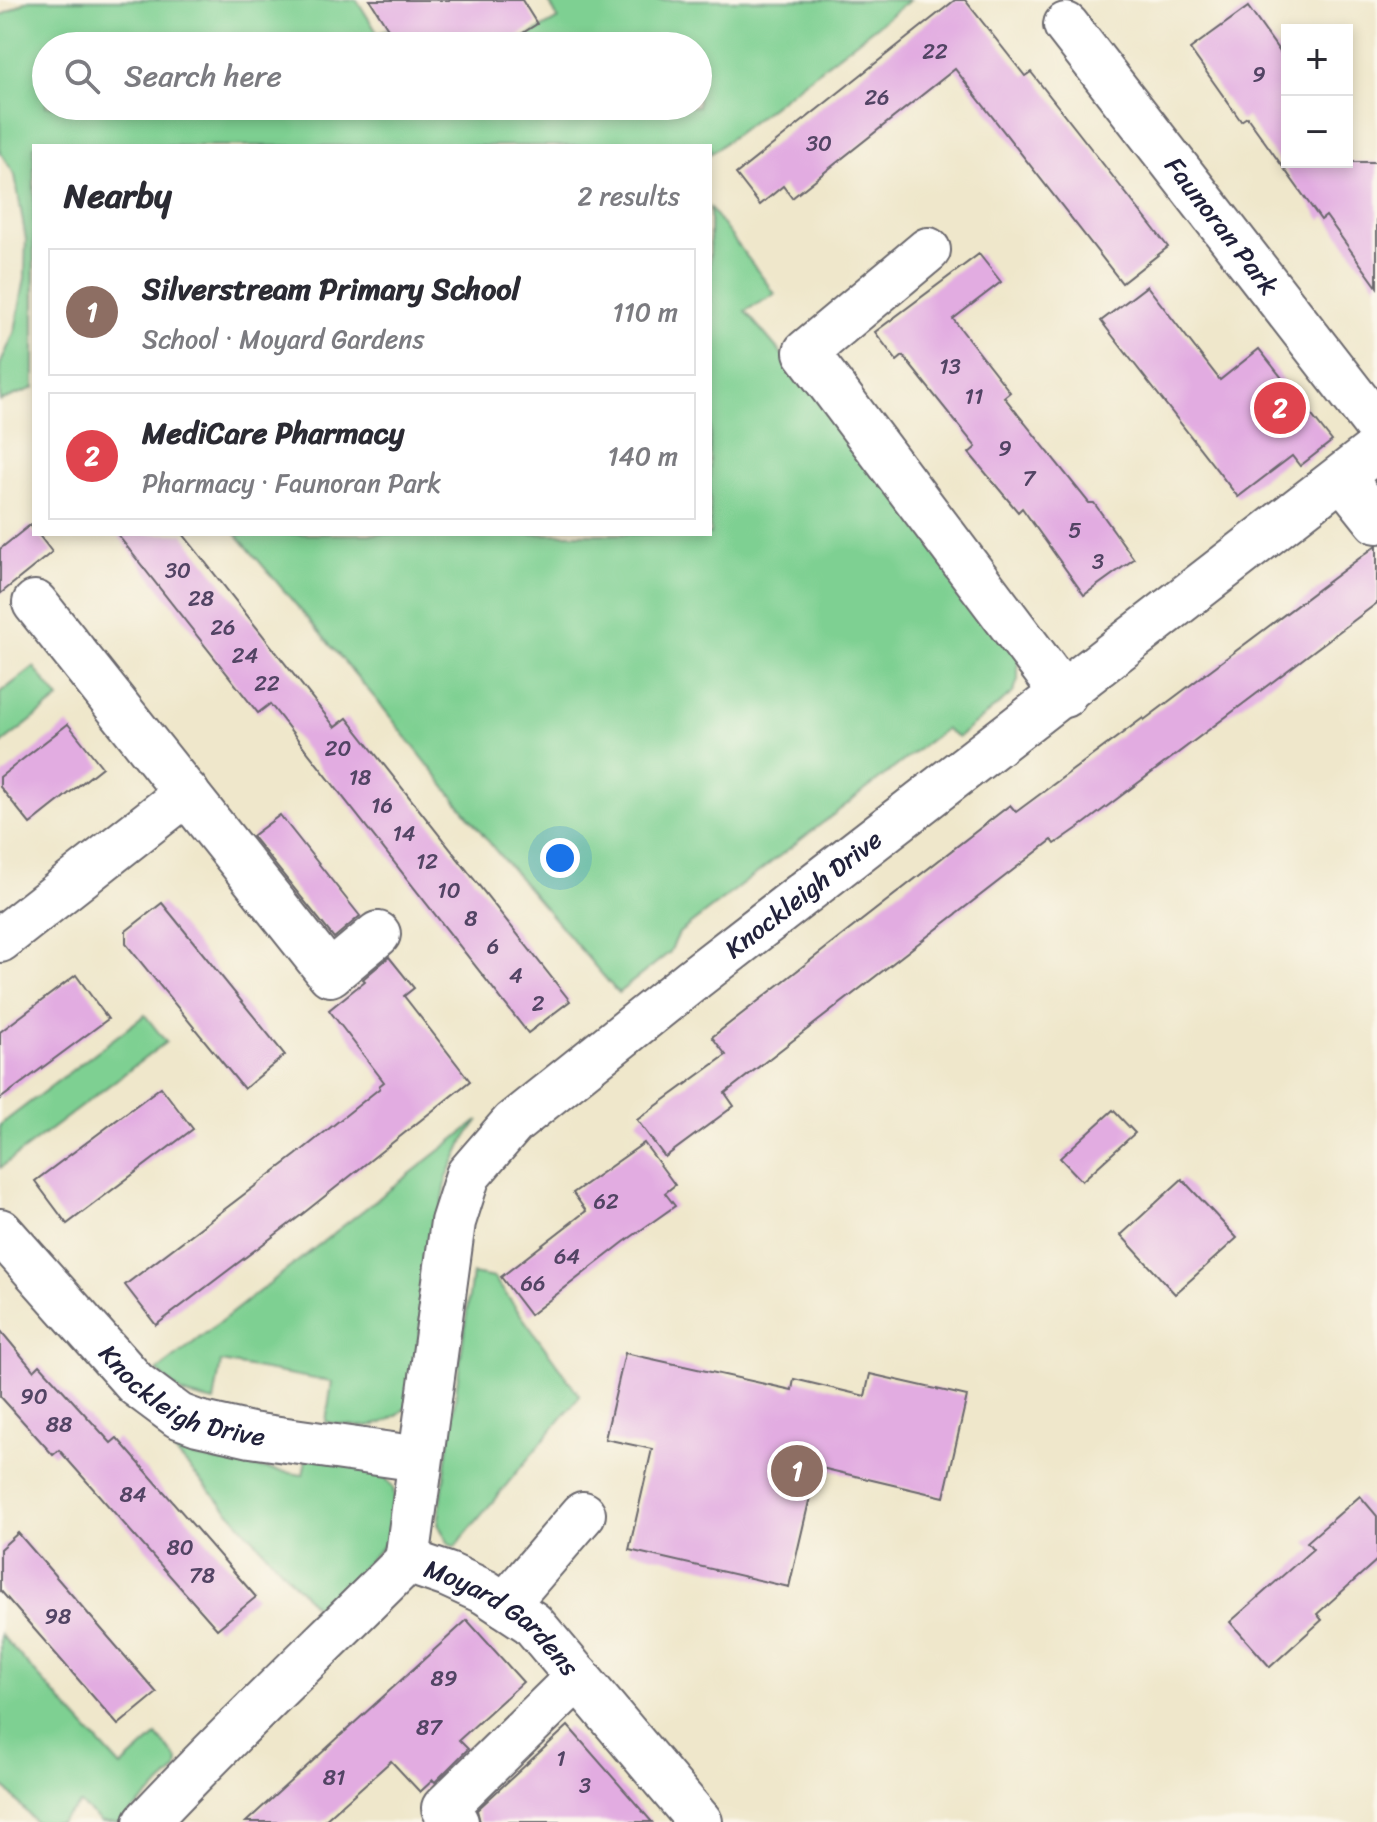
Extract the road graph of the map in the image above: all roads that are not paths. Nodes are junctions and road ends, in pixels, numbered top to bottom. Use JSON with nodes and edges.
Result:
{"nodes":[{"id":1,"x":1066,"y":25,"type":"dead end"},
{"id":2,"x":928,"y":250,"type":"dead end"},
{"id":3,"x":1377,"y":426,"type":"edge"},
{"id":4,"x":1377,"y":449,"type":"edge"},
{"id":5,"x":1342,"y":477,"type":"junction"},
{"id":6,"x":1377,"y":521,"type":"edge"},
{"id":7,"x":35,"y":603,"type":"dead end"},
{"id":8,"x":1064,"y":695,"type":"junction"},
{"id":9,"x":187,"y":793,"type":"junction"},
{"id":10,"x":378,"y":934,"type":"dead end"},
{"id":11,"x":0,"y":940,"type":"edge"},
{"id":12,"x":0,"y":1231,"type":"edge"},
{"id":13,"x":420,"y":1459,"type":"junction"},
{"id":14,"x":583,"y":1514,"type":"dead end"},
{"id":15,"x":407,"y":1561,"type":"junction"},
{"id":16,"x":505,"y":1605,"type":"junction"},
{"id":17,"x":578,"y":1677,"type":"junction"},
{"id":18,"x":146,"y":1822,"type":"edge"},
{"id":19,"x":456,"y":1822,"type":"edge"},
{"id":20,"x":700,"y":1822,"type":"edge"}],
"edges":[{"from":1,"to":3,"type":"street","name":"Faunoran Park"},
{"from":2,"to":8,"type":"street"},
{"from":4,"to":5,"type":"street","name":"Knockleigh Drive"},
{"from":5,"to":6,"type":"street"},
{"from":5,"to":8,"type":"street","name":"Knockleigh Drive"},
{"from":7,"to":9,"type":"street"},
{"from":8,"to":13,"type":"street","name":"Knockleigh Drive"},
{"from":9,"to":10,"type":"street"},
{"from":9,"to":11,"type":"street"},
{"from":12,"to":13,"type":"street","name":"Knockleigh Drive"},
{"from":13,"to":15,"type":"street","name":"Knockleigh Drive"},
{"from":14,"to":16,"type":"street"},
{"from":15,"to":16,"type":"street","name":"Moyard Gardens"},
{"from":15,"to":18,"type":"street","name":"Moyard Gardens"},
{"from":16,"to":17,"type":"street","name":"Moyard Gardens"},
{"from":17,"to":19,"type":"street"},
{"from":17,"to":20,"type":"street","name":"Moyard Gardens"}]}
